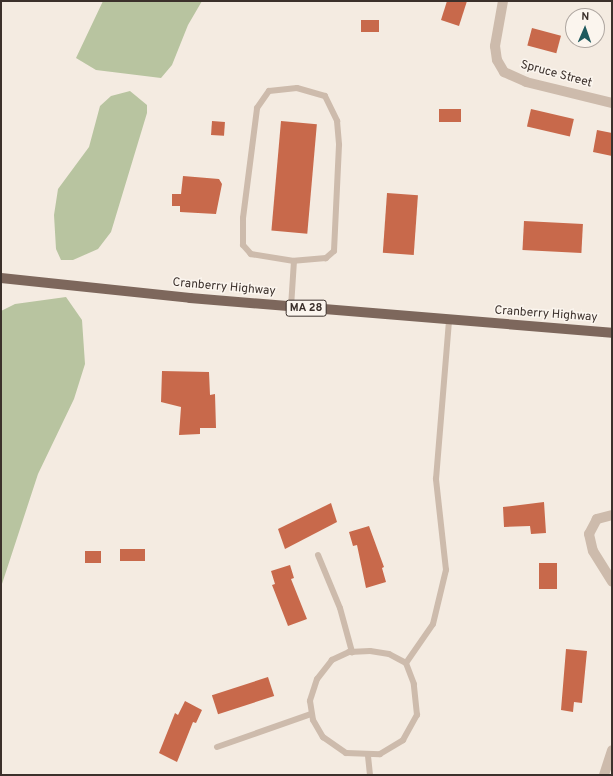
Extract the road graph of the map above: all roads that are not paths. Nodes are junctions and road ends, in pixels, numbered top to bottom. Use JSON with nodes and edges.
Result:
{"nodes":[{"id":1,"x":503,"y":1,"type":"edge"},
{"id":2,"x":612,"y":103,"type":"edge"},
{"id":3,"x":294,"y":261,"type":"junction"},
{"id":4,"x":1,"y":278,"type":"edge"},
{"id":5,"x":292,"y":307,"type":"junction"},
{"id":6,"x":449,"y":320,"type":"junction"},
{"id":7,"x":612,"y":333,"type":"edge"},
{"id":8,"x":612,"y":515,"type":"edge"},
{"id":9,"x":318,"y":556,"type":"dead end"},
{"id":10,"x":612,"y":581,"type":"edge"},
{"id":11,"x":352,"y":652,"type":"junction"},
{"id":12,"x":406,"y":663,"type":"junction"},
{"id":13,"x":311,"y":714,"type":"junction"},
{"id":14,"x":218,"y":747,"type":"dead end"},
{"id":15,"x":612,"y":750,"type":"edge"},
{"id":16,"x":368,"y":756,"type":"junction"},
{"id":17,"x":370,"y":775,"type":"edge"},
{"id":18,"x":604,"y":775,"type":"edge"}],
"edges":[{"from":1,"to":2,"type":"street","name":"Spruce Street"},
{"from":3,"to":3,"type":"lane"},
{"from":3,"to":5,"type":"lane"},
{"from":4,"to":5,"type":"main road","name":"Cranberry Highway","number":"MA 28"},
{"from":5,"to":6,"type":"main road","name":"Cranberry Highway","number":"MA 28"},
{"from":6,"to":7,"type":"main road","name":"Cranberry Highway","number":"MA 28"},
{"from":6,"to":12,"type":"lane"},
{"from":8,"to":10,"type":"street"},
{"from":9,"to":11,"type":"lane"},
{"from":11,"to":12,"type":"lane"},
{"from":11,"to":13,"type":"lane"},
{"from":12,"to":16,"type":"lane"},
{"from":13,"to":14,"type":"lane"},
{"from":13,"to":16,"type":"lane"},
{"from":15,"to":18,"type":"street"},
{"from":16,"to":17,"type":"lane"}]}
